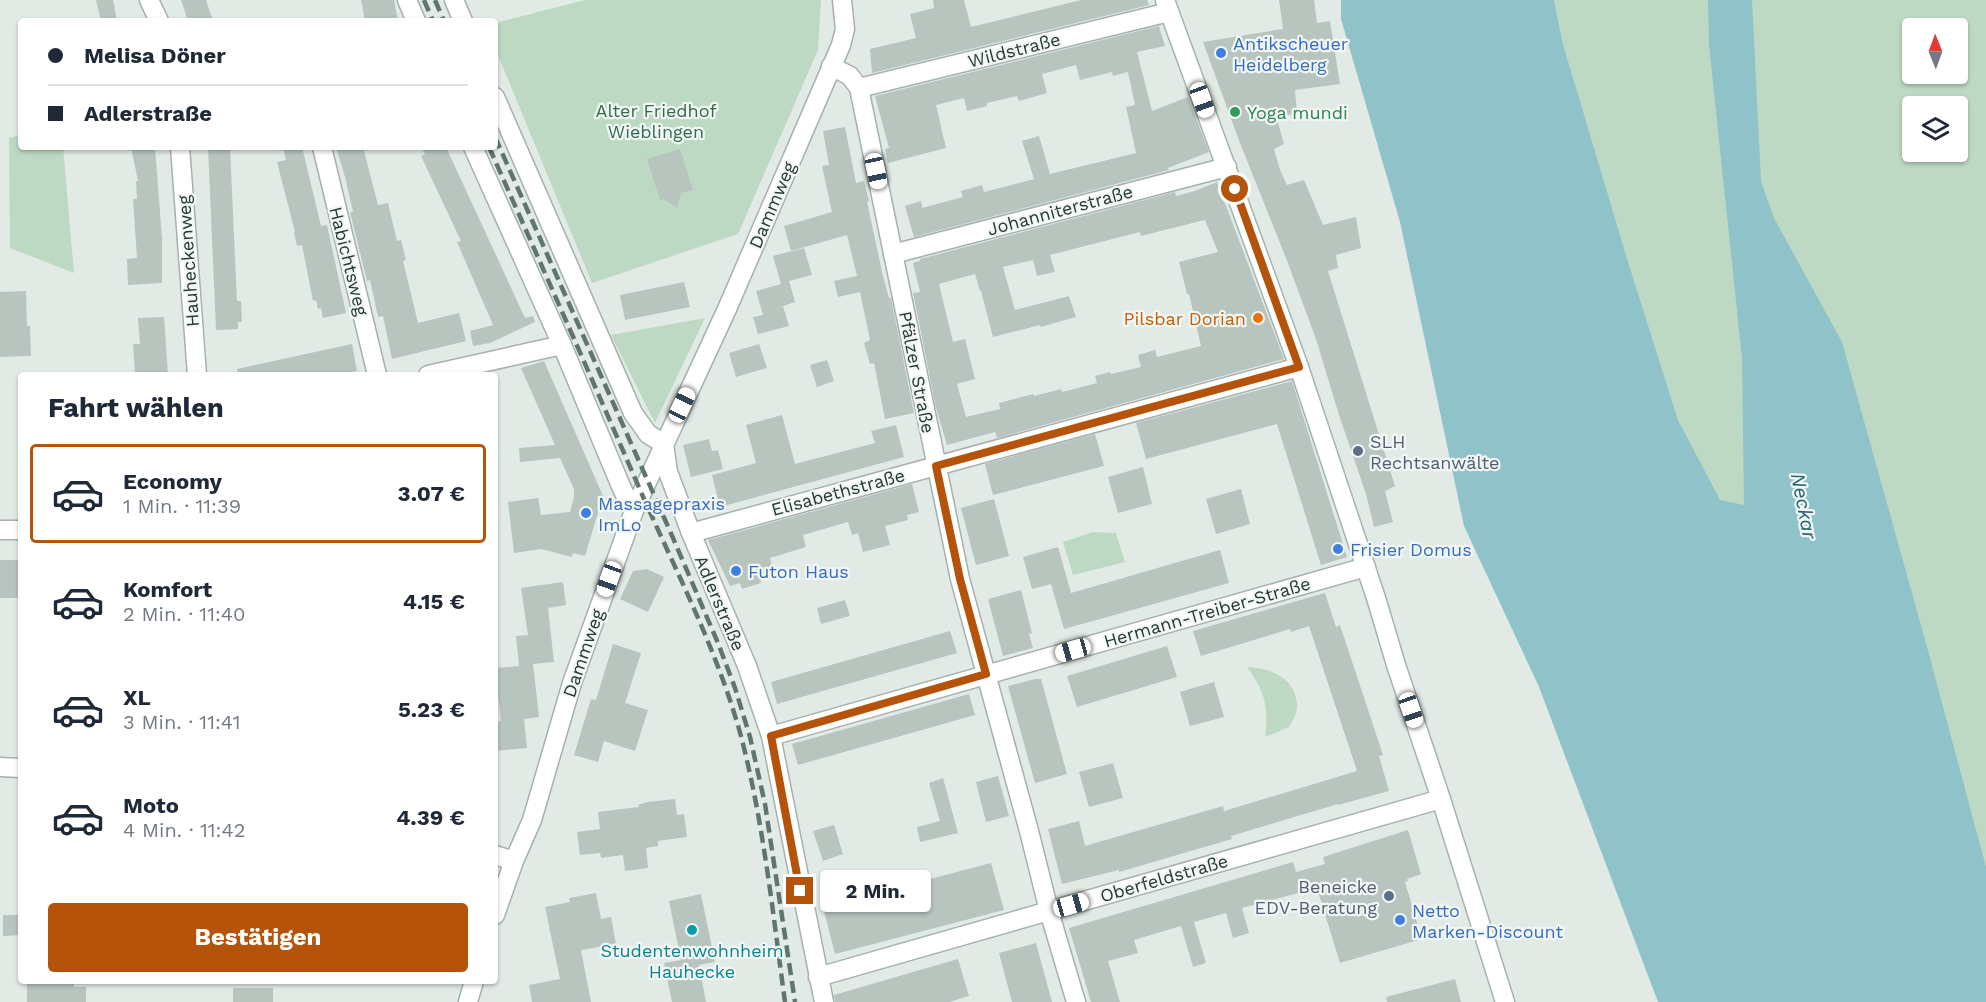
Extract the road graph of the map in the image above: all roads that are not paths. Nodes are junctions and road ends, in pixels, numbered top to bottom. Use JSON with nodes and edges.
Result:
{"nodes":[{"id":1,"x":149,"y":0,"type":"edge"},
{"id":2,"x":407,"y":0,"type":"edge"},
{"id":3,"x":454,"y":0,"type":"edge"},
{"id":4,"x":842,"y":0,"type":"edge"},
{"id":5,"x":1167,"y":6,"type":"edge"},
{"id":6,"x":158,"y":18,"type":"edge"},
{"id":7,"x":415,"y":18,"type":"edge"},
{"id":8,"x":462,"y":18,"type":"edge"},
{"id":9,"x":831,"y":66,"type":"junction"},
{"id":10,"x":859,"y":88,"type":"junction"},
{"id":11,"x":498,"y":104,"type":"edge"},
{"id":12,"x":180,"y":150,"type":"edge"},
{"id":13,"x":323,"y":150,"type":"edge"},
{"id":14,"x":474,"y":150,"type":"edge"},
{"id":15,"x":1227,"y":167,"type":"junction"},
{"id":16,"x":893,"y":254,"type":"junction"},
{"id":17,"x":562,"y":345,"type":"junction"},
{"id":18,"x":1299,"y":367,"type":"junction"},
{"id":19,"x":197,"y":372,"type":"edge"},
{"id":20,"x":375,"y":372,"type":"edge"},
{"id":21,"x":441,"y":372,"type":"edge"},
{"id":22,"x":664,"y":444,"type":"junction"},
{"id":23,"x":936,"y":466,"type":"junction"},
{"id":24,"x":634,"y":505,"type":"junction"},
{"id":25,"x":0,"y":530,"type":"edge"},
{"id":26,"x":18,"y":530,"type":"edge"},
{"id":27,"x":691,"y":533,"type":"junction"},
{"id":28,"x":1366,"y":567,"type":"junction"},
{"id":29,"x":986,"y":674,"type":"junction"},
{"id":30,"x":771,"y":736,"type":"junction"},
{"id":31,"x":0,"y":767,"type":"edge"},
{"id":32,"x":18,"y":768,"type":"edge"},
{"id":33,"x":1441,"y":799,"type":"junction"},
{"id":34,"x":498,"y":856,"type":"edge"},
{"id":35,"x":514,"y":861,"type":"junction"},
{"id":36,"x":498,"y":906,"type":"edge"},
{"id":37,"x":1049,"y":912,"type":"junction"},
{"id":38,"x":818,"y":977,"type":"junction"},
{"id":39,"x":473,"y":984,"type":"edge"},
{"id":40,"x":468,"y":1002,"type":"edge"},
{"id":41,"x":824,"y":1002,"type":"edge"},
{"id":42,"x":1076,"y":1002,"type":"edge"},
{"id":43,"x":1505,"y":1002,"type":"edge"}],
"edges":[{"from":1,"to":6,"type":"street"},
{"from":2,"to":7,"type":"street"},
{"from":3,"to":8,"type":"street"},
{"from":4,"to":9,"type":"street","name":"Dammweg"},
{"from":5,"to":10,"type":"street","name":"Wildstraße"},
{"from":5,"to":15,"type":"street"},
{"from":9,"to":10,"type":"street"},
{"from":9,"to":22,"type":"street","name":"Dammweg"},
{"from":10,"to":16,"type":"street","name":"Pfälzer Straße"},
{"from":11,"to":22,"type":"street"},
{"from":12,"to":19,"type":"street","name":"Hauheckenweg"},
{"from":13,"to":20,"type":"street","name":"Habichtsweg"},
{"from":14,"to":17,"type":"street"},
{"from":15,"to":16,"type":"street","name":"Johanniterstraße"},
{"from":15,"to":18,"type":"street"},
{"from":16,"to":23,"type":"street","name":"Pfälzer Straße"},
{"from":17,"to":21,"type":"street"},
{"from":17,"to":24,"type":"street"},
{"from":18,"to":23,"type":"street","name":"Elisabethstraße"},
{"from":18,"to":28,"type":"street"},
{"from":22,"to":24,"type":"street","name":"Dammweg"},
{"from":22,"to":27,"type":"street","name":"Adlerstraße"},
{"from":23,"to":27,"type":"street","name":"Elisabethstraße"},
{"from":23,"to":29,"type":"street","name":"Pfälzer Straße"},
{"from":24,"to":35,"type":"street","name":"Dammweg"},
{"from":25,"to":26,"type":"street"},
{"from":27,"to":30,"type":"street","name":"Adlerstraße"},
{"from":28,"to":29,"type":"street","name":"Hermann-Treiber-Straße"},
{"from":28,"to":33,"type":"street"},
{"from":29,"to":30,"type":"street","name":"Hermann-Treiber-Straße"},
{"from":29,"to":37,"type":"street","name":"Pfälzer Straße"},
{"from":30,"to":38,"type":"street","name":"Adlerstraße"},
{"from":31,"to":32,"type":"street"},
{"from":33,"to":37,"type":"street","name":"Oberfeldstraße"},
{"from":33,"to":43,"type":"street"},
{"from":34,"to":35,"type":"street"},
{"from":35,"to":36,"type":"street","name":"Dammweg"},
{"from":37,"to":38,"type":"street","name":"Oberfeldstraße"},
{"from":37,"to":42,"type":"street","name":"Pfälzer Straße"},
{"from":38,"to":41,"type":"street","name":"Adlerstraße"},
{"from":39,"to":40,"type":"street"}]}
